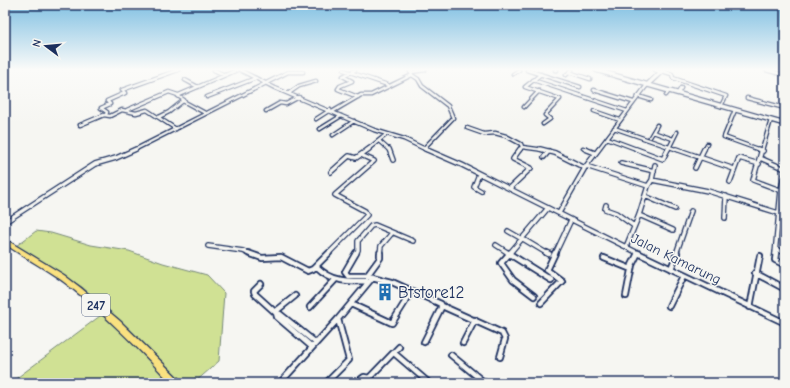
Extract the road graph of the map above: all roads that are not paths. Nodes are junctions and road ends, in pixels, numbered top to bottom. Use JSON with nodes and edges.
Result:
{"nodes":[{"id":1,"x":128,"y":88,"type":"edge"},
{"id":2,"x":195,"y":88,"type":"edge"},
{"id":3,"x":228,"y":88,"type":"edge"},
{"id":4,"x":253,"y":88,"type":"edge"},
{"id":5,"x":277,"y":88,"type":"edge"},
{"id":6,"x":296,"y":88,"type":"edge"},
{"id":7,"x":339,"y":88,"type":"edge"},
{"id":8,"x":383,"y":88,"type":"edge"},
{"id":9,"x":425,"y":88,"type":"edge"},
{"id":10,"x":529,"y":88,"type":"edge"},
{"id":11,"x":558,"y":88,"type":"edge"},
{"id":12,"x":644,"y":88,"type":"edge"},
{"id":13,"x":660,"y":88,"type":"edge"},
{"id":14,"x":681,"y":88,"type":"dead end"},
{"id":15,"x":703,"y":88,"type":"edge"},
{"id":16,"x":594,"y":90,"type":"dead end"},
{"id":17,"x":538,"y":91,"type":"junction"},
{"id":18,"x":669,"y":91,"type":"junction"},
{"id":19,"x":288,"y":93,"type":"junction"},
{"id":20,"x":678,"y":93,"type":"junction"},
{"id":21,"x":178,"y":95,"type":"junction"},
{"id":22,"x":666,"y":95,"type":"dead end"},
{"id":23,"x":358,"y":96,"type":"junction"},
{"id":24,"x":638,"y":96,"type":"junction"},
{"id":25,"x":207,"y":97,"type":"dead end"},
{"id":26,"x":299,"y":97,"type":"junction"},
{"id":27,"x":747,"y":98,"type":"dead end"},
{"id":28,"x":651,"y":100,"type":"dead end"},
{"id":29,"x":183,"y":101,"type":"junction"},
{"id":30,"x":633,"y":102,"type":"junction"},
{"id":31,"x":721,"y":106,"type":"junction"},
{"id":32,"x":524,"y":107,"type":"dead end"},
{"id":33,"x":785,"y":108,"type":"edge"},
{"id":34,"x":127,"y":110,"type":"junction"},
{"id":35,"x":735,"y":110,"type":"junction"},
{"id":36,"x":266,"y":111,"type":"dead end"},
{"id":37,"x":331,"y":111,"type":"junction"},
{"id":38,"x":594,"y":111,"type":"dead end"},
{"id":39,"x":627,"y":111,"type":"junction"},
{"id":40,"x":205,"y":113,"type":"junction"},
{"id":41,"x":106,"y":115,"type":"junction"},
{"id":42,"x":342,"y":116,"type":"junction"},
{"id":43,"x":159,"y":118,"type":"junction"},
{"id":44,"x":316,"y":119,"type":"dead end"},
{"id":45,"x":620,"y":120,"type":"junction"},
{"id":46,"x":771,"y":120,"type":"junction"},
{"id":47,"x":354,"y":121,"type":"junction"},
{"id":48,"x":543,"y":124,"type":"dead end"},
{"id":49,"x":785,"y":124,"type":"edge"},
{"id":50,"x":80,"y":125,"type":"dead end"},
{"id":51,"x":658,"y":125,"type":"dead end"},
{"id":52,"x":467,"y":128,"type":"dead end"},
{"id":53,"x":614,"y":128,"type":"junction"},
{"id":54,"x":176,"y":129,"type":"junction"},
{"id":55,"x":320,"y":129,"type":"dead end"},
{"id":56,"x":653,"y":132,"type":"junction"},
{"id":57,"x":677,"y":132,"type":"dead end"},
{"id":58,"x":387,"y":134,"type":"junction"},
{"id":59,"x":333,"y":135,"type":"dead end"},
{"id":60,"x":650,"y":137,"type":"dead end"},
{"id":61,"x":607,"y":138,"type":"junction"},
{"id":62,"x":674,"y":139,"type":"junction"},
{"id":63,"x":379,"y":141,"type":"junction"},
{"id":64,"x":707,"y":144,"type":"dead end"},
{"id":65,"x":522,"y":147,"type":"junction"},
{"id":66,"x":669,"y":147,"type":"junction"},
{"id":67,"x":424,"y":148,"type":"junction"},
{"id":68,"x":583,"y":148,"type":"dead end"},
{"id":69,"x":762,"y":150,"type":"junction"},
{"id":70,"x":549,"y":151,"type":"junction"},
{"id":71,"x":596,"y":153,"type":"junction"},
{"id":72,"x":361,"y":154,"type":"junction"},
{"id":73,"x":544,"y":157,"type":"dead end"},
{"id":74,"x":700,"y":158,"type":"junction"},
{"id":75,"x":760,"y":158,"type":"junction"},
{"id":76,"x":393,"y":160,"type":"dead end"},
{"id":77,"x":621,"y":163,"type":"dead end"},
{"id":78,"x":759,"y":164,"type":"junction"},
{"id":79,"x":655,"y":165,"type":"dead end"},
{"id":80,"x":585,"y":167,"type":"junction"},
{"id":81,"x":695,"y":168,"type":"dead end"},
{"id":82,"x":734,"y":169,"type":"junction"},
{"id":83,"x":785,"y":169,"type":"edge"},
{"id":84,"x":654,"y":171,"type":"junction"},
{"id":85,"x":332,"y":172,"type":"dead end"},
{"id":86,"x":479,"y":174,"type":"junction"},
{"id":87,"x":785,"y":174,"type":"edge"},
{"id":88,"x":652,"y":180,"type":"junction"},
{"id":89,"x":730,"y":182,"type":"dead end"},
{"id":90,"x":648,"y":186,"type":"junction"},
{"id":91,"x":510,"y":188,"type":"junction"},
{"id":92,"x":481,"y":191,"type":"dead end"},
{"id":93,"x":783,"y":191,"type":"edge"},
{"id":94,"x":645,"y":196,"type":"junction"},
{"id":95,"x":726,"y":196,"type":"junction"},
{"id":96,"x":606,"y":205,"type":"dead end"},
{"id":97,"x":548,"y":208,"type":"junction"},
{"id":98,"x":675,"y":209,"type":"dead end"},
{"id":99,"x":691,"y":211,"type":"dead end"},
{"id":100,"x":559,"y":213,"type":"junction"},
{"id":101,"x":780,"y":213,"type":"junction"},
{"id":102,"x":639,"y":215,"type":"junction"},
{"id":103,"x":785,"y":215,"type":"edge"},
{"id":104,"x":725,"y":218,"type":"dead end"},
{"id":105,"x":571,"y":220,"type":"junction"},
{"id":106,"x":5,"y":222,"type":"edge"},
{"id":107,"x":634,"y":226,"type":"junction"},
{"id":108,"x":673,"y":230,"type":"dead end"},
{"id":109,"x":508,"y":231,"type":"dead end"},
{"id":110,"x":392,"y":233,"type":"junction"},
{"id":111,"x":523,"y":239,"type":"junction"},
{"id":112,"x":5,"y":241,"type":"edge"},
{"id":113,"x":414,"y":242,"type":"dead end"},
{"id":114,"x":496,"y":245,"type":"dead end"},
{"id":115,"x":208,"y":246,"type":"dead end"},
{"id":116,"x":626,"y":247,"type":"junction"},
{"id":117,"x":776,"y":249,"type":"junction"},
{"id":118,"x":509,"y":253,"type":"junction"},
{"id":119,"x":638,"y":253,"type":"junction"},
{"id":120,"x":785,"y":253,"type":"edge"},
{"id":121,"x":549,"y":254,"type":"dead end"},
{"id":122,"x":760,"y":256,"type":"dead end"},
{"id":123,"x":604,"y":258,"type":"dead end"},
{"id":124,"x":785,"y":265,"type":"edge"},
{"id":125,"x":317,"y":267,"type":"junction"},
{"id":126,"x":631,"y":269,"type":"junction"},
{"id":127,"x":671,"y":269,"type":"junction"},
{"id":128,"x":755,"y":273,"type":"junction"},
{"id":129,"x":371,"y":275,"type":"junction"},
{"id":130,"x":684,"y":276,"type":"junction"},
{"id":131,"x":335,"y":280,"type":"junction"},
{"id":132,"x":551,"y":280,"type":"dead end"},
{"id":133,"x":369,"y":281,"type":"junction"},
{"id":134,"x":261,"y":284,"type":"dead end"},
{"id":135,"x":785,"y":289,"type":"edge"},
{"id":136,"x":412,"y":291,"type":"junction"},
{"id":137,"x":295,"y":296,"type":"dead end"},
{"id":138,"x":534,"y":296,"type":"dead end"},
{"id":139,"x":626,"y":296,"type":"dead end"},
{"id":140,"x":541,"y":303,"type":"dead end"},
{"id":141,"x":351,"y":304,"type":"junction"},
{"id":142,"x":442,"y":306,"type":"junction"},
{"id":143,"x":669,"y":306,"type":"dead end"},
{"id":144,"x":310,"y":307,"type":"dead end"},
{"id":145,"x":750,"y":307,"type":"junction"},
{"id":146,"x":276,"y":313,"type":"junction"},
{"id":147,"x":338,"y":319,"type":"junction"},
{"id":148,"x":475,"y":320,"type":"junction"},
{"id":149,"x":785,"y":323,"type":"edge"},
{"id":150,"x":340,"y":327,"type":"junction"},
{"id":151,"x":330,"y":328,"type":"junction"},
{"id":152,"x":307,"y":338,"type":"junction"},
{"id":153,"x":424,"y":342,"type":"dead end"},
{"id":154,"x":316,"y":343,"type":"junction"},
{"id":155,"x":463,"y":343,"type":"dead end"},
{"id":156,"x":312,"y":347,"type":"junction"},
{"id":157,"x":399,"y":347,"type":"dead end"},
{"id":158,"x":394,"y":353,"type":"junction"},
{"id":159,"x":451,"y":355,"type":"dead end"},
{"id":160,"x":500,"y":357,"type":"dead end"},
{"id":161,"x":369,"y":378,"type":"junction"},
{"id":162,"x":177,"y":383,"type":"edge"},
{"id":163,"x":280,"y":383,"type":"edge"},
{"id":164,"x":326,"y":383,"type":"edge"},
{"id":165,"x":356,"y":383,"type":"edge"},
{"id":166,"x":374,"y":383,"type":"edge"},
{"id":167,"x":429,"y":383,"type":"edge"},
{"id":168,"x":485,"y":383,"type":"edge"}],
"edges":[{"from":1,"to":41,"type":"street"},
{"from":2,"to":21,"type":"street"},
{"from":3,"to":25,"type":"street"},
{"from":4,"to":40,"type":"street"},
{"from":5,"to":19,"type":"street","name":"Jalan Kamarung"},
{"from":6,"to":19,"type":"street"},
{"from":7,"to":23,"type":"street"},
{"from":8,"to":23,"type":"street"},
{"from":9,"to":67,"type":"street"},
{"from":10,"to":17,"type":"street"},
{"from":11,"to":39,"type":"street"},
{"from":12,"to":24,"type":"street"},
{"from":13,"to":18,"type":"street"},
{"from":14,"to":20,"type":"street"},
{"from":15,"to":31,"type":"street"},
{"from":16,"to":30,"type":"street"},
{"from":17,"to":32,"type":"street"},
{"from":17,"to":48,"type":"street"},
{"from":18,"to":20,"type":"street"},
{"from":18,"to":22,"type":"street"},
{"from":19,"to":26,"type":"street","name":"Jalan Kamarung"},
{"from":20,"to":31,"type":"street"},
{"from":21,"to":29,"type":"street"},
{"from":21,"to":34,"type":"street"},
{"from":23,"to":37,"type":"street"},
{"from":24,"to":28,"type":"street"},
{"from":24,"to":30,"type":"street"},
{"from":26,"to":36,"type":"street"},
{"from":26,"to":37,"type":"street","name":"Jalan Kamarung"},
{"from":27,"to":33,"type":"street"},
{"from":29,"to":40,"type":"street"},
{"from":29,"to":43,"type":"street"},
{"from":30,"to":39,"type":"street"},
{"from":31,"to":35,"type":"street"},
{"from":34,"to":41,"type":"street"},
{"from":34,"to":43,"type":"street"},
{"from":35,"to":46,"type":"street"},
{"from":35,"to":69,"type":"street"},
{"from":37,"to":42,"type":"street","name":"Jalan Kamarung"},
{"from":37,"to":44,"type":"street"},
{"from":38,"to":45,"type":"street"},
{"from":39,"to":45,"type":"street"},
{"from":40,"to":54,"type":"street"},
{"from":41,"to":50,"type":"street"},
{"from":42,"to":47,"type":"street","name":"Jalan Kamarung"},
{"from":42,"to":55,"type":"street"},
{"from":43,"to":54,"type":"street"},
{"from":45,"to":53,"type":"street"},
{"from":46,"to":49,"type":"street"},
{"from":46,"to":69,"type":"street"},
{"from":47,"to":58,"type":"street","name":"Jalan Kamarung"},
{"from":47,"to":59,"type":"street"},
{"from":51,"to":56,"type":"street"},
{"from":52,"to":65,"type":"street"},
{"from":53,"to":61,"type":"street"},
{"from":53,"to":66,"type":"street"},
{"from":54,"to":106,"type":"street"},
{"from":56,"to":60,"type":"street"},
{"from":56,"to":62,"type":"street"},
{"from":57,"to":62,"type":"street"},
{"from":58,"to":63,"type":"street"},
{"from":58,"to":67,"type":"street","name":"Jalan Kamarung"},
{"from":61,"to":66,"type":"street"},
{"from":61,"to":71,"type":"street"},
{"from":62,"to":66,"type":"street"},
{"from":63,"to":72,"type":"street"},
{"from":63,"to":76,"type":"street"},
{"from":64,"to":74,"type":"street"},
{"from":65,"to":70,"type":"street"},
{"from":65,"to":91,"type":"street"},
{"from":66,"to":74,"type":"street"},
{"from":67,"to":86,"type":"street","name":"Jalan Kamarung"},
{"from":68,"to":71,"type":"street"},
{"from":69,"to":75,"type":"street"},
{"from":70,"to":73,"type":"street"},
{"from":70,"to":80,"type":"street"},
{"from":71,"to":80,"type":"street"},
{"from":72,"to":85,"type":"street"},
{"from":72,"to":125,"type":"street"},
{"from":74,"to":81,"type":"street"},
{"from":74,"to":82,"type":"street"},
{"from":75,"to":78,"type":"street"},
{"from":75,"to":83,"type":"street"},
{"from":77,"to":84,"type":"street"},
{"from":78,"to":82,"type":"street"},
{"from":78,"to":93,"type":"street"},
{"from":79,"to":84,"type":"street"},
{"from":80,"to":90,"type":"street"},
{"from":80,"to":100,"type":"street"},
{"from":82,"to":89,"type":"street"},
{"from":83,"to":87,"type":"street"},
{"from":84,"to":88,"type":"street"},
{"from":86,"to":91,"type":"street","name":"Jalan Kamarung"},
{"from":86,"to":92,"type":"street"},
{"from":87,"to":93,"type":"street"},
{"from":88,"to":90,"type":"street"},
{"from":88,"to":95,"type":"street"},
{"from":90,"to":94,"type":"street"},
{"from":91,"to":97,"type":"street","name":"Jalan Kamarung"},
{"from":93,"to":101,"type":"street"},
{"from":94,"to":98,"type":"street"},
{"from":94,"to":102,"type":"street"},
{"from":95,"to":101,"type":"street"},
{"from":95,"to":104,"type":"street"},
{"from":96,"to":107,"type":"street"},
{"from":97,"to":100,"type":"street","name":"Jalan Kamarung"},
{"from":97,"to":111,"type":"street"},
{"from":99,"to":127,"type":"street"},
{"from":100,"to":105,"type":"street","name":"Jalan Kamarung"},
{"from":101,"to":103,"type":"street"},
{"from":101,"to":117,"type":"street"},
{"from":102,"to":107,"type":"street"},
{"from":102,"to":108,"type":"street"},
{"from":105,"to":116,"type":"street","name":"Jalan Kamarung"},
{"from":105,"to":140,"type":"street"},
{"from":107,"to":116,"type":"street"},
{"from":109,"to":111,"type":"street"},
{"from":110,"to":113,"type":"street"},
{"from":110,"to":129,"type":"street"},
{"from":110,"to":129,"type":"street"},
{"from":111,"to":118,"type":"street"},
{"from":111,"to":121,"type":"street"},
{"from":112,"to":162,"type":"main road","number":"247"},
{"from":114,"to":118,"type":"street"},
{"from":115,"to":125,"type":"street"},
{"from":116,"to":119,"type":"street","name":"Jalan Kamarung"},
{"from":117,"to":120,"type":"street"},
{"from":117,"to":124,"type":"street"},
{"from":118,"to":132,"type":"street"},
{"from":118,"to":138,"type":"street"},
{"from":119,"to":126,"type":"street"},
{"from":119,"to":127,"type":"street","name":"Jalan Kamarung"},
{"from":122,"to":128,"type":"street"},
{"from":123,"to":126,"type":"street"},
{"from":125,"to":131,"type":"street"},
{"from":126,"to":139,"type":"street"},
{"from":127,"to":130,"type":"street","name":"Jalan Kamarung"},
{"from":128,"to":135,"type":"street"},
{"from":128,"to":145,"type":"street"},
{"from":129,"to":133,"type":"street"},
{"from":129,"to":136,"type":"street"},
{"from":130,"to":143,"type":"street"},
{"from":130,"to":145,"type":"street","name":"Jalan Kamarung"},
{"from":131,"to":133,"type":"street"},
{"from":131,"to":144,"type":"street"},
{"from":133,"to":141,"type":"street"},
{"from":134,"to":146,"type":"street"},
{"from":136,"to":141,"type":"street"},
{"from":136,"to":142,"type":"street"},
{"from":137,"to":146,"type":"street"},
{"from":141,"to":147,"type":"street"},
{"from":142,"to":148,"type":"street"},
{"from":142,"to":153,"type":"street"},
{"from":145,"to":149,"type":"street","name":"Jalan Kamarung"},
{"from":146,"to":152,"type":"street"},
{"from":147,"to":150,"type":"street"},
{"from":147,"to":151,"type":"street"},
{"from":148,"to":155,"type":"street"},
{"from":148,"to":160,"type":"street"},
{"from":150,"to":151,"type":"street"},
{"from":150,"to":164,"type":"street"},
{"from":151,"to":154,"type":"street"},
{"from":152,"to":154,"type":"street"},
{"from":152,"to":156,"type":"street"},
{"from":154,"to":156,"type":"street"},
{"from":156,"to":163,"type":"street"},
{"from":157,"to":158,"type":"street"},
{"from":158,"to":161,"type":"street"},
{"from":158,"to":167,"type":"street"},
{"from":159,"to":168,"type":"street"},
{"from":161,"to":165,"type":"street"},
{"from":161,"to":166,"type":"street"}]}
